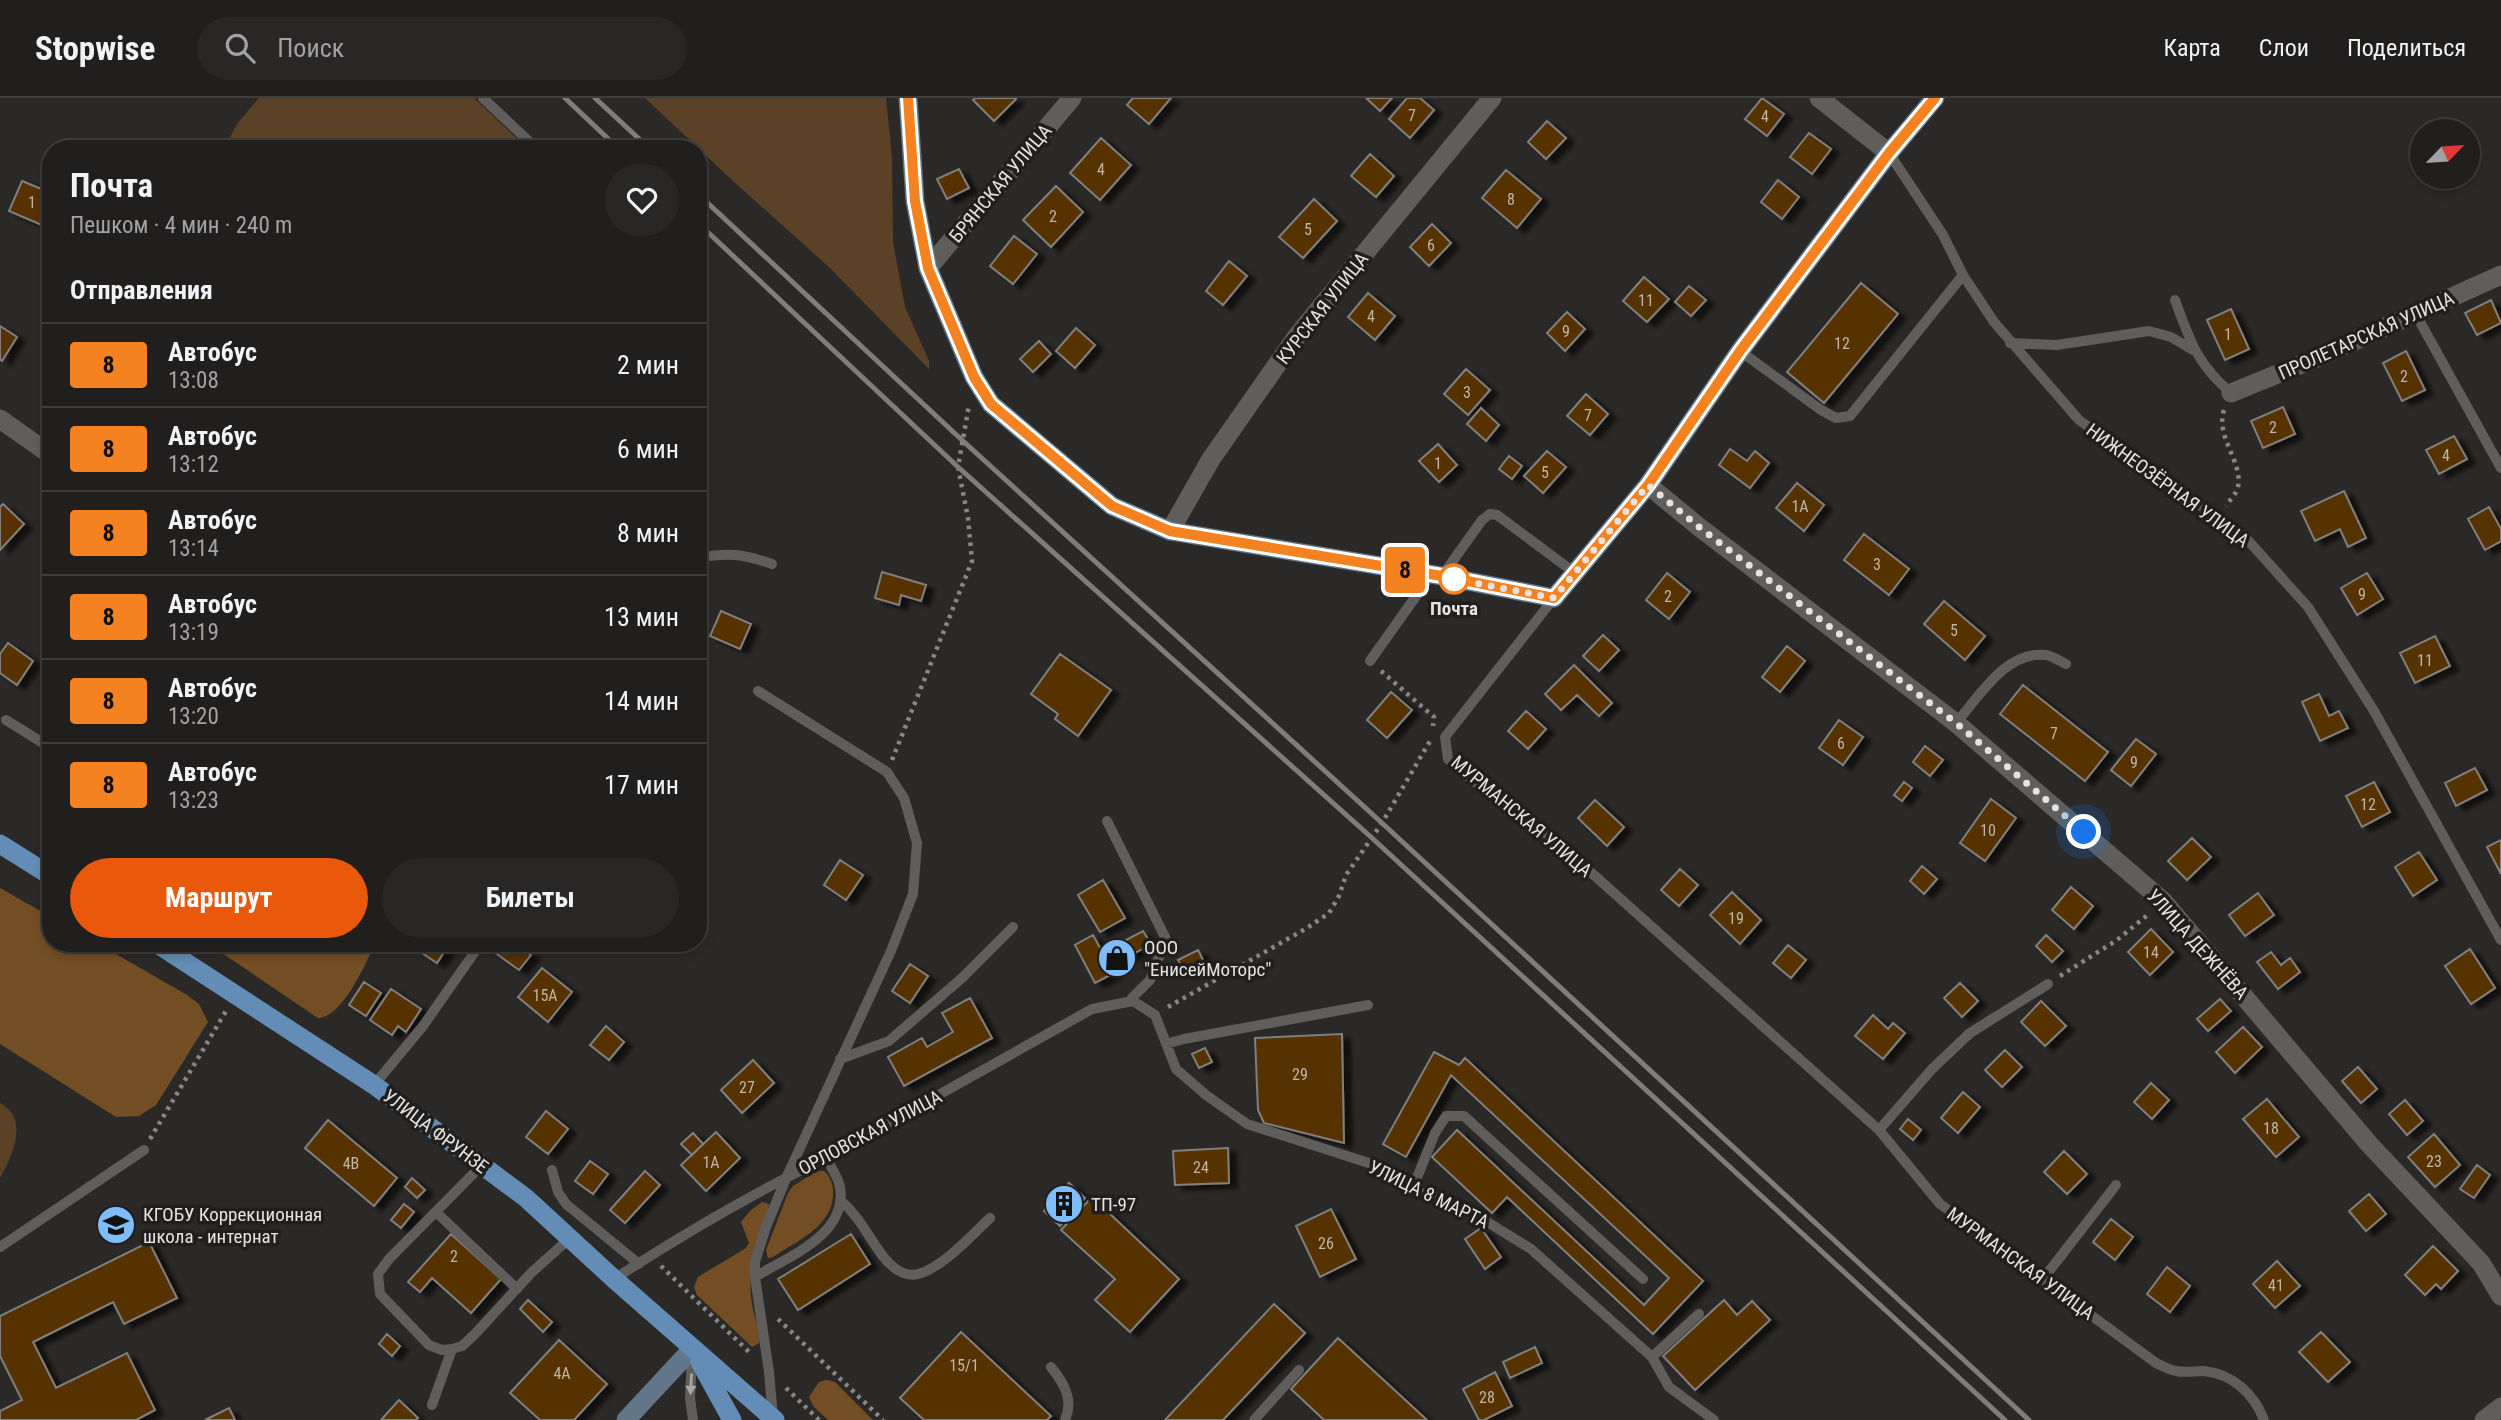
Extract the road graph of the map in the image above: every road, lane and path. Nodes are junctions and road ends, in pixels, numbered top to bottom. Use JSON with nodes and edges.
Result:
{"nodes":[{"id":1,"x":483,"y":98,"type":"edge"},
{"id":2,"x":908,"y":98,"type":"edge"},
{"id":3,"x":1072,"y":98,"type":"edge"},
{"id":4,"x":1492,"y":98,"type":"edge"},
{"id":5,"x":1819,"y":98,"type":"edge"},
{"id":6,"x":1935,"y":98,"type":"edge"},
{"id":7,"x":527,"y":140,"type":"edge"},
{"id":8,"x":1889,"y":153,"type":"junction"},
{"id":9,"x":928,"y":268,"type":"junction"},
{"id":10,"x":1963,"y":275,"type":"junction"},
{"id":11,"x":2501,"y":275,"type":"edge"},
{"id":12,"x":2175,"y":300,"type":"dead end"},
{"id":13,"x":2415,"y":313,"type":"junction"},
{"id":14,"x":2010,"y":343,"type":"junction"},
{"id":15,"x":2193,"y":349,"type":"junction"},
{"id":16,"x":1740,"y":351,"type":"junction"},
{"id":17,"x":974,"y":377,"type":"junction"},
{"id":18,"x":2231,"y":393,"type":"junction"},
{"id":19,"x":0,"y":419,"type":"edge"},
{"id":20,"x":42,"y":448,"type":"edge"},
{"id":21,"x":2501,"y":468,"type":"edge"},
{"id":22,"x":1648,"y":485,"type":"junction"},
{"id":23,"x":2218,"y":518,"type":"junction"},
{"id":24,"x":1170,"y":531,"type":"junction"},
{"id":25,"x":707,"y":556,"type":"edge"},
{"id":26,"x":772,"y":564,"type":"dead end"},
{"id":27,"x":1575,"y":573,"type":"junction"},
{"id":28,"x":1437,"y":576,"type":"junction"},
{"id":29,"x":1554,"y":598,"type":"junction"},
{"id":30,"x":1370,"y":661,"type":"joint"},
{"id":31,"x":2066,"y":664,"type":"dead end"},
{"id":32,"x":758,"y":691,"type":"dead end"},
{"id":33,"x":6,"y":720,"type":"dead end"},
{"id":34,"x":1956,"y":723,"type":"junction"},
{"id":35,"x":1433,"y":728,"type":"dead end"},
{"id":36,"x":1432,"y":740,"type":"dead end"},
{"id":37,"x":42,"y":742,"type":"edge"},
{"id":38,"x":887,"y":772,"type":"junction"},
{"id":39,"x":1107,"y":821,"type":"dead end"},
{"id":40,"x":0,"y":844,"type":"edge"},
{"id":41,"x":42,"y":870,"type":"edge"},
{"id":42,"x":2163,"y":901,"type":"junction"},
{"id":43,"x":1013,"y":927,"type":"dead end"},
{"id":44,"x":2501,"y":940,"type":"edge"},
{"id":45,"x":170,"y":952,"type":"edge"},
{"id":46,"x":475,"y":952,"type":"edge"},
{"id":47,"x":2048,"y":984,"type":"joint"},
{"id":48,"x":236,"y":995,"type":"junction"},
{"id":49,"x":1133,"y":1001,"type":"junction"},
{"id":50,"x":1368,"y":1005,"type":"dead end"},
{"id":51,"x":1155,"y":1015,"type":"junction"},
{"id":52,"x":1166,"y":1044,"type":"junction"},
{"id":53,"x":840,"y":1059,"type":"junction"},
{"id":54,"x":374,"y":1085,"type":"junction"},
{"id":55,"x":1879,"y":1130,"type":"junction"},
{"id":56,"x":144,"y":1150,"type":"joint"},
{"id":57,"x":826,"y":1158,"type":"junction"},
{"id":58,"x":482,"y":1165,"type":"junction"},
{"id":59,"x":552,"y":1170,"type":"dead end"},
{"id":60,"x":787,"y":1177,"type":"junction"},
{"id":61,"x":2116,"y":1185,"type":"dead end"},
{"id":62,"x":1412,"y":1190,"type":"junction"},
{"id":63,"x":840,"y":1200,"type":"junction"},
{"id":64,"x":436,"y":1212,"type":"junction"},
{"id":65,"x":990,"y":1219,"type":"dead end"},
{"id":66,"x":570,"y":1238,"type":"junction"},
{"id":67,"x":0,"y":1247,"type":"edge"},
{"id":68,"x":650,"y":1256,"type":"junction"},
{"id":69,"x":639,"y":1264,"type":"junction"},
{"id":70,"x":755,"y":1277,"type":"junction"},
{"id":71,"x":614,"y":1279,"type":"junction"},
{"id":72,"x":1643,"y":1279,"type":"dead end"},
{"id":73,"x":2043,"y":1279,"type":"junction"},
{"id":74,"x":517,"y":1289,"type":"junction"},
{"id":75,"x":2501,"y":1296,"type":"edge"},
{"id":76,"x":758,"y":1300,"type":"junction"},
{"id":77,"x":1699,"y":1314,"type":"dead end"},
{"id":78,"x":452,"y":1349,"type":"junction"},
{"id":79,"x":692,"y":1349,"type":"junction"},
{"id":80,"x":1652,"y":1357,"type":"junction"},
{"id":81,"x":1051,"y":1367,"type":"dead end"},
{"id":82,"x":1299,"y":1370,"type":"dead end"},
{"id":83,"x":769,"y":1372,"type":"junction"},
{"id":84,"x":432,"y":1405,"type":"dead end"},
{"id":85,"x":2501,"y":1407,"type":"edge"},
{"id":86,"x":774,"y":1419,"type":"edge"},
{"id":87,"x":626,"y":1420,"type":"edge"},
{"id":88,"x":693,"y":1420,"type":"edge"},
{"id":89,"x":733,"y":1420,"type":"edge"},
{"id":90,"x":819,"y":1420,"type":"edge"},
{"id":91,"x":883,"y":1420,"type":"edge"},
{"id":92,"x":1065,"y":1420,"type":"edge"},
{"id":93,"x":1254,"y":1420,"type":"edge"},
{"id":94,"x":1714,"y":1420,"type":"edge"},
{"id":95,"x":2264,"y":1420,"type":"edge"},
{"id":96,"x":2484,"y":1420,"type":"edge"}],
"edges":[{"from":1,"to":7,"type":"lane"},
{"from":2,"to":9,"type":"main road"},
{"from":3,"to":9,"type":"street","name":"БРЯНСКАЯ УЛИЦА"},
{"from":4,"to":24,"type":"street","name":"КУРСКАЯ УЛИЦА"},
{"from":5,"to":8,"type":"street","name":"НИЖНЕОЗЁРНАЯ УЛИЦА"},
{"from":6,"to":8,"type":"main road"},
{"from":8,"to":10,"type":"lane","name":"НИЖНЕОЗЁРНАЯ УЛИЦА"},
{"from":8,"to":16,"type":"main road"},
{"from":9,"to":17,"type":"main road"},
{"from":10,"to":14,"type":"lane","name":"НИЖНЕОЗЁРНАЯ УЛИЦА"},
{"from":10,"to":16,"type":"lane"},
{"from":11,"to":13,"type":"street","name":"ПРОЛЕТАРСКАЯ УЛИЦА"},
{"from":12,"to":15,"type":"lane"},
{"from":13,"to":18,"type":"street","name":"ПРОЛЕТАРСКАЯ УЛИЦА"},
{"from":13,"to":21,"type":"lane"},
{"from":14,"to":15,"type":"lane"},
{"from":14,"to":23,"type":"lane","name":"НИЖНЕОЗЁРНАЯ УЛИЦА"},
{"from":15,"to":18,"type":"lane"},
{"from":16,"to":22,"type":"main road"},
{"from":17,"to":24,"type":"main road"},
{"from":17,"to":38,"type":"path"},
{"from":18,"to":23,"type":"path"},
{"from":19,"to":20,"type":"street"},
{"from":22,"to":27,"type":"main road"},
{"from":22,"to":34,"type":"street","name":"УЛИЦА ДЕЖНЁВА"},
{"from":23,"to":44,"type":"lane","name":"НИЖНЕОЗЁРНАЯ УЛИЦА"},
{"from":24,"to":28,"type":"main road"},
{"from":25,"to":26,"type":"lane"},
{"from":27,"to":28,"type":"lane"},
{"from":27,"to":29,"type":"main road"},
{"from":28,"to":29,"type":"main road"},
{"from":28,"to":30,"type":"lane"},
{"from":29,"to":55,"type":"lane","name":"МУРМАНСКАЯ УЛИЦА"},
{"from":30,"to":35,"type":"path"},
{"from":31,"to":34,"type":"lane"},
{"from":32,"to":38,"type":"lane"},
{"from":33,"to":37,"type":"lane"},
{"from":34,"to":42,"type":"street","name":"УЛИЦА ДЕЖНЁВА"},
{"from":36,"to":51,"type":"path"},
{"from":38,"to":53,"type":"lane"},
{"from":39,"to":49,"type":"lane"},
{"from":40,"to":41,"type":"main road"},
{"from":42,"to":47,"type":"path"},
{"from":42,"to":75,"type":"street","name":"УЛИЦА ДЕЖНЁВА"},
{"from":43,"to":53,"type":"lane"},
{"from":45,"to":48,"type":"main road","name":"УЛИЦА ФРУНЗЕ"},
{"from":46,"to":54,"type":"lane"},
{"from":47,"to":55,"type":"lane"},
{"from":48,"to":54,"type":"main road","name":"УЛИЦА ФРУНЗЕ"},
{"from":48,"to":56,"type":"path"},
{"from":49,"to":51,"type":"lane"},
{"from":49,"to":57,"type":"lane","name":"ОРЛОВСКАЯ УЛИЦА"},
{"from":50,"to":52,"type":"lane"},
{"from":51,"to":52,"type":"lane","name":"УЛИЦА 8 МАРТА"},
{"from":52,"to":62,"type":"lane","name":"УЛИЦА 8 МАРТА"},
{"from":53,"to":60,"type":"lane"},
{"from":54,"to":58,"type":"main road","name":"УЛИЦА ФРУНЗЕ"},
{"from":55,"to":73,"type":"lane","name":"МУРМАНСКАЯ УЛИЦА"},
{"from":56,"to":67,"type":"lane"},
{"from":57,"to":60,"type":"lane","name":"ОРЛОВСКАЯ УЛИЦА"},
{"from":57,"to":63,"type":"lane"},
{"from":58,"to":64,"type":"lane"},
{"from":58,"to":66,"type":"main road","name":"УЛИЦА ФРУНЗЕ"},
{"from":59,"to":69,"type":"lane"},
{"from":60,"to":68,"type":"lane","name":"ОРЛОВСКАЯ УЛИЦА"},
{"from":60,"to":70,"type":"lane"},
{"from":61,"to":73,"type":"lane"},
{"from":62,"to":72,"type":"lane"},
{"from":62,"to":80,"type":"lane","name":"УЛИЦА 8 МАРТА"},
{"from":63,"to":65,"type":"lane"},
{"from":63,"to":70,"type":"lane"},
{"from":64,"to":74,"type":"lane"},
{"from":64,"to":78,"type":"lane"},
{"from":66,"to":71,"type":"main road","name":"УЛИЦА ФРУНЗЕ"},
{"from":66,"to":74,"type":"lane"},
{"from":68,"to":69,"type":"lane","name":"ОРЛОВСКАЯ УЛИЦА"},
{"from":68,"to":83,"type":"path"},
{"from":69,"to":71,"type":"lane","name":"ОРЛОВСКАЯ УЛИЦА"},
{"from":70,"to":76,"type":"lane"},
{"from":71,"to":79,"type":"main road","name":"УЛИЦА ФРУНЗЕ"},
{"from":73,"to":95,"type":"lane","name":"МУРМАНСКАЯ УЛИЦА"},
{"from":74,"to":78,"type":"lane"},
{"from":76,"to":83,"type":"lane"},
{"from":76,"to":91,"type":"path"},
{"from":77,"to":80,"type":"lane"},
{"from":78,"to":84,"type":"lane"},
{"from":79,"to":86,"type":"main road","name":"УЛИЦА ФРУНЗЕ"},
{"from":79,"to":87,"type":"main road"},
{"from":79,"to":88,"type":"lane","one_way":true},
{"from":79,"to":89,"type":"main road","name":"УЛИЦА ФРУНЗЕ"},
{"from":80,"to":94,"type":"lane","name":"УЛИЦА 8 МАРТА"},
{"from":81,"to":92,"type":"lane"},
{"from":82,"to":93,"type":"lane"},
{"from":83,"to":86,"type":"lane"},
{"from":83,"to":90,"type":"path"},
{"from":85,"to":96,"type":"street"}]}
